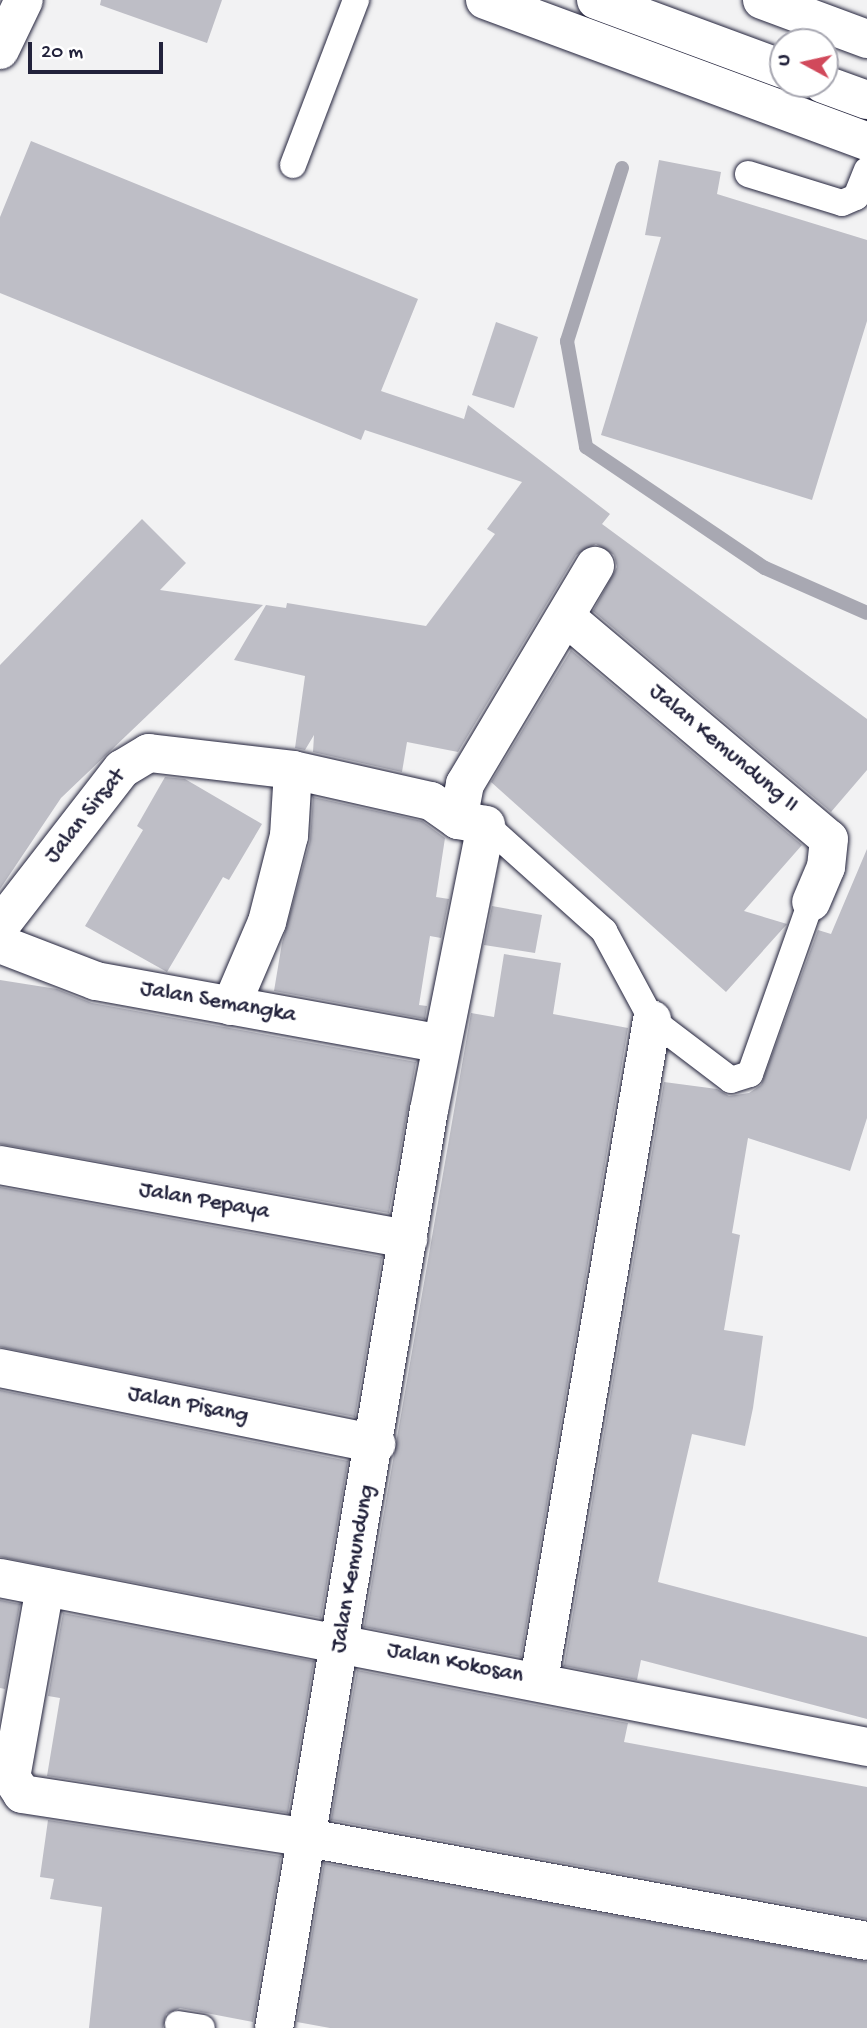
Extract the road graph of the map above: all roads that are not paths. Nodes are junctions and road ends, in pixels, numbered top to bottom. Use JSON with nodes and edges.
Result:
{"nodes":[{"id":1,"x":24,"y":0,"type":"edge"},
{"id":2,"x":356,"y":0,"type":"edge"},
{"id":3,"x":485,"y":0,"type":"edge"},
{"id":4,"x":596,"y":0,"type":"edge"},
{"id":5,"x":762,"y":0,"type":"edge"},
{"id":6,"x":867,"y":39,"type":"edge"},
{"id":7,"x":0,"y":50,"type":"edge"},
{"id":8,"x":769,"y":64,"type":"edge"},
{"id":9,"x":839,"y":90,"type":"edge"},
{"id":10,"x":867,"y":100,"type":"edge"},
{"id":11,"x":867,"y":141,"type":"edge"},
{"id":12,"x":293,"y":166,"type":"dead end"},
{"id":13,"x":867,"y":170,"type":"edge"},
{"id":14,"x":748,"y":174,"type":"dead end"},
{"id":15,"x":594,"y":566,"type":"dead end"},
{"id":16,"x":565,"y":617,"type":"junction"},
{"id":17,"x":293,"y":770,"type":"junction"},
{"id":18,"x":472,"y":823,"type":"junction"},
{"id":19,"x":811,"y":902,"type":"joint"},
{"id":20,"x":0,"y":926,"type":"edge"},
{"id":21,"x":0,"y":944,"type":"edge"},
{"id":22,"x":231,"y":1006,"type":"junction"},
{"id":23,"x":652,"y":1020,"type":"junction"},
{"id":24,"x":441,"y":1044,"type":"junction"},
{"id":25,"x":0,"y":1165,"type":"edge"},
{"id":26,"x":408,"y":1239,"type":"junction"},
{"id":27,"x":0,"y":1368,"type":"edge"},
{"id":28,"x":376,"y":1444,"type":"junction"},
{"id":29,"x":0,"y":1578,"type":"edge"},
{"id":30,"x":45,"y":1587,"type":"junction"},
{"id":31,"x":341,"y":1643,"type":"junction"},
{"id":32,"x":539,"y":1680,"type":"junction"},
{"id":33,"x":867,"y":1748,"type":"edge"},
{"id":34,"x":308,"y":1838,"type":"junction"},
{"id":35,"x":867,"y":1941,"type":"edge"},
{"id":36,"x":282,"y":2023,"type":"edge"}],
"edges":[{"from":1,"to":7,"type":"main road"},
{"from":2,"to":12,"type":"lane"},
{"from":3,"to":11,"type":"main road"},
{"from":4,"to":8,"type":"main road"},
{"from":5,"to":6,"type":"main road"},
{"from":9,"to":10,"type":"main road"},
{"from":13,"to":14,"type":"lane"},
{"from":15,"to":16,"type":"main road","name":"Jalan Kemundung"},
{"from":16,"to":18,"type":"main road","name":"Jalan Kemundung"},
{"from":16,"to":19,"type":"main road","name":"Jalan Kemundung II"},
{"from":17,"to":18,"type":"main road","name":"Jalan Sirsat"},
{"from":17,"to":20,"type":"main road","name":"Jalan Sirsat"},
{"from":17,"to":22,"type":"main road"},
{"from":18,"to":23,"type":"lane"},
{"from":18,"to":24,"type":"main road","name":"Jalan Kemundung"},
{"from":19,"to":23,"type":"lane"},
{"from":21,"to":22,"type":"main road","name":"Jalan Semangka"},
{"from":22,"to":24,"type":"main road","name":"Jalan Semangka"},
{"from":23,"to":32,"type":"main road"},
{"from":24,"to":26,"type":"main road","name":"Jalan Kemundung"},
{"from":25,"to":26,"type":"main road","name":"Jalan Pepaya"},
{"from":26,"to":28,"type":"main road","name":"Jalan Kemundung"},
{"from":27,"to":28,"type":"main road","name":"Jalan Pisang"},
{"from":28,"to":31,"type":"main road","name":"Jalan Kemundung"},
{"from":29,"to":30,"type":"main road","name":"Jalan Kokosan"},
{"from":30,"to":31,"type":"main road","name":"Jalan Kokosan"},
{"from":30,"to":34,"type":"main road"},
{"from":31,"to":32,"type":"main road","name":"Jalan Kokosan"},
{"from":31,"to":34,"type":"main road","name":"Jalan Kemundung"},
{"from":32,"to":33,"type":"main road","name":"Jalan Kokosan"},
{"from":34,"to":35,"type":"main road"},
{"from":34,"to":36,"type":"main road","name":"Jalan Kemundung"}]}
